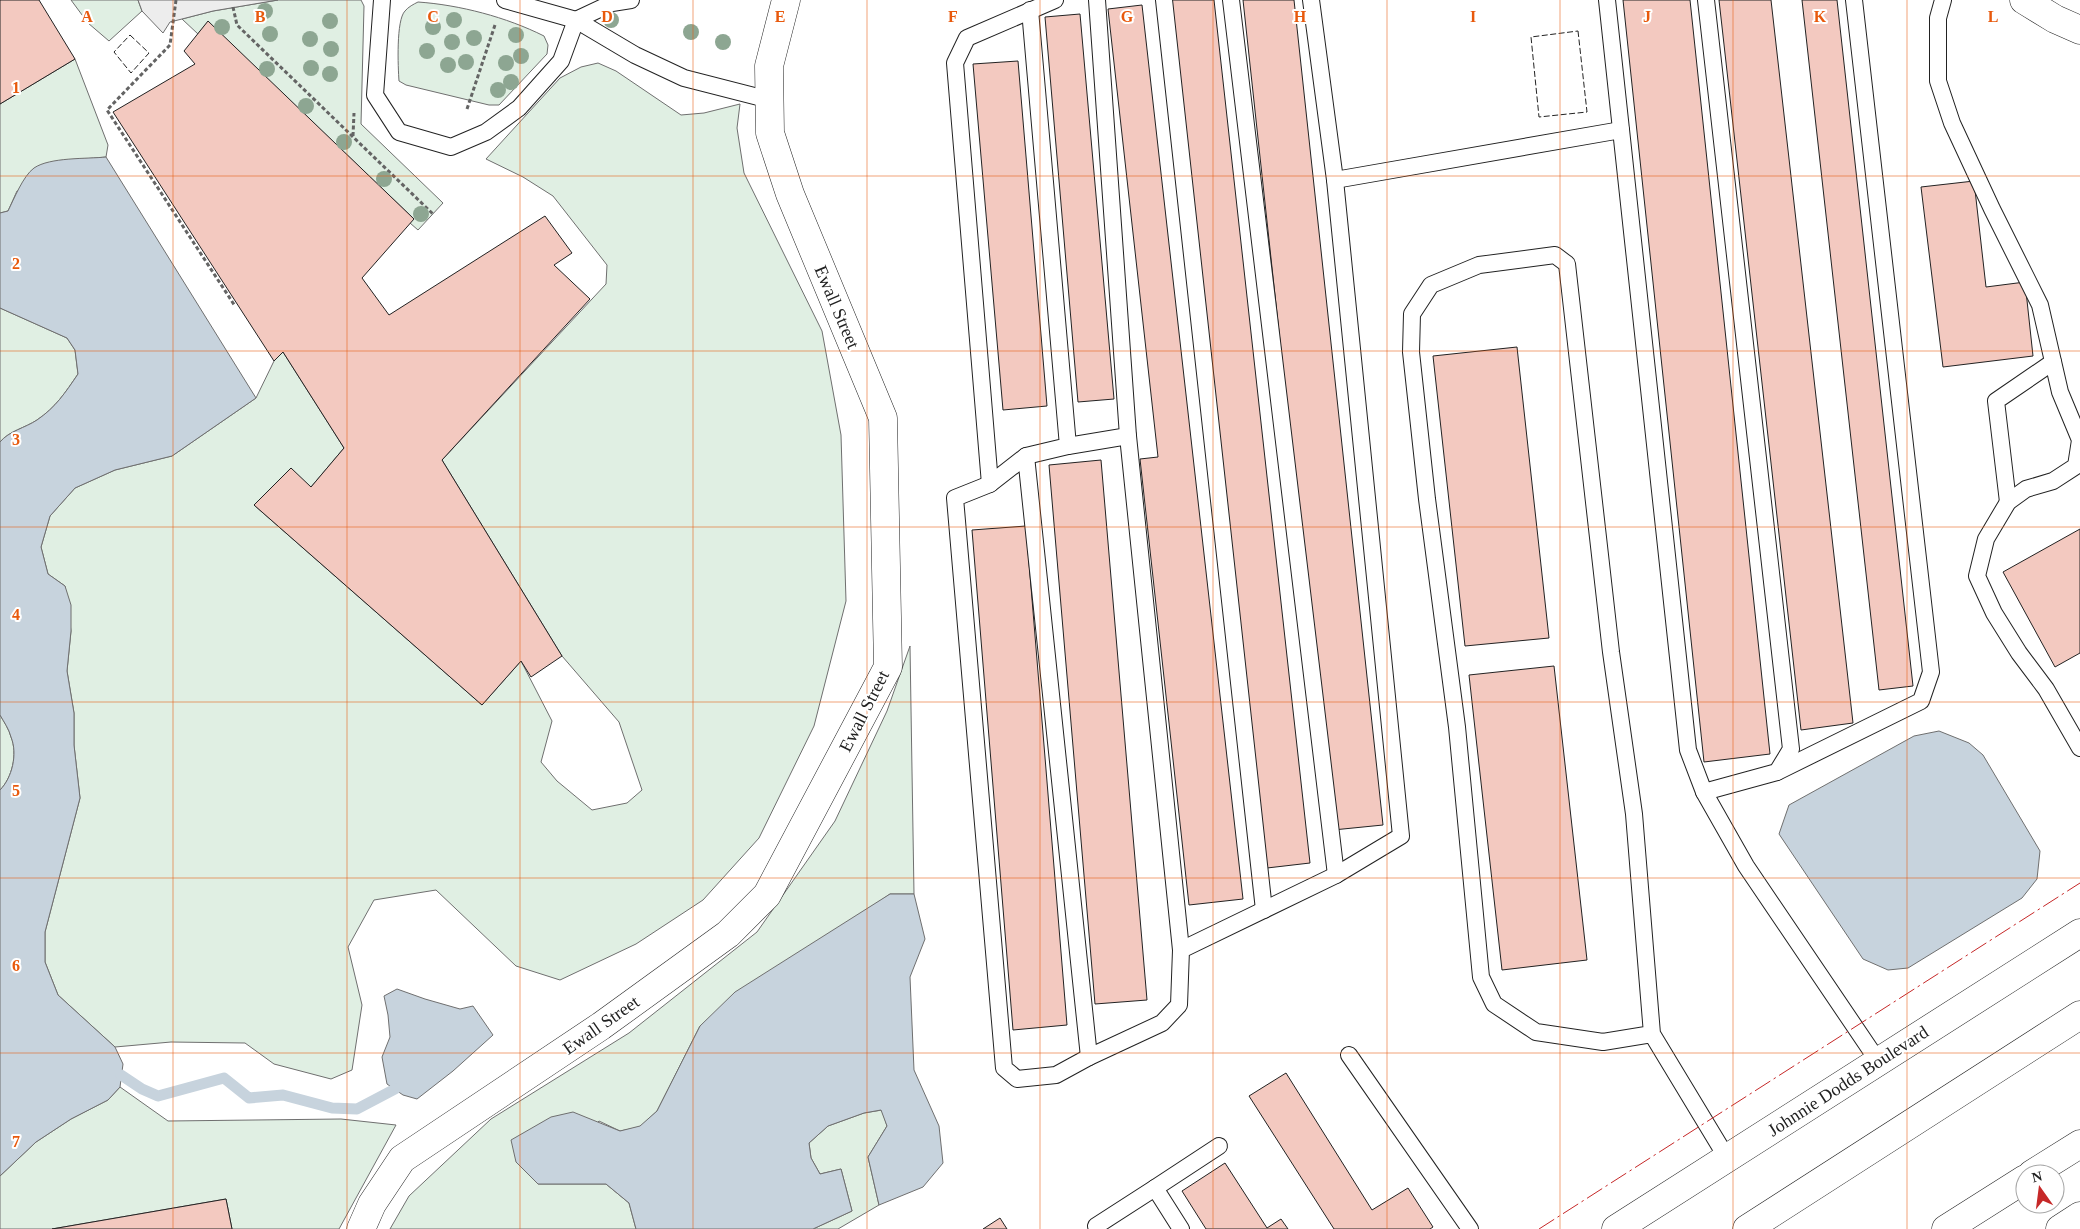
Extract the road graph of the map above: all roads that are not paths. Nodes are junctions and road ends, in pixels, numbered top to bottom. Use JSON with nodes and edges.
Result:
{"nodes":[{"id":1,"x":382,"y":0,"type":"edge"},
{"id":2,"x":505,"y":0,"type":"edge"},
{"id":3,"x":631,"y":0,"type":"edge"},
{"id":4,"x":786,"y":0,"type":"edge"},
{"id":5,"x":1055,"y":0,"type":"edge"},
{"id":6,"x":1097,"y":0,"type":"edge"},
{"id":7,"x":1164,"y":0,"type":"edge"},
{"id":8,"x":1232,"y":0,"type":"edge"},
{"id":9,"x":1311,"y":0,"type":"edge"},
{"id":10,"x":1607,"y":0,"type":"edge"},
{"id":11,"x":1706,"y":0,"type":"edge"},
{"id":12,"x":1854,"y":0,"type":"edge"},
{"id":13,"x":1943,"y":0,"type":"edge"},
{"id":14,"x":2024,"y":0,"type":"edge"},
{"id":15,"x":1030,"y":10,"type":"junction"},
{"id":16,"x":576,"y":20,"type":"junction"},
{"id":17,"x":2080,"y":30,"type":"edge"},
{"id":18,"x":770,"y":100,"type":"junction"},
{"id":19,"x":1621,"y":130,"type":"junction"},
{"id":20,"x":1335,"y":180,"type":"junction"},
{"id":21,"x":2053,"y":362,"type":"junction"},
{"id":22,"x":1128,"y":436,"type":"junction"},
{"id":23,"x":1068,"y":446,"type":"junction"},
{"id":24,"x":1026,"y":456,"type":"junction"},
{"id":25,"x":990,"y":484,"type":"junction"},
{"id":26,"x":2008,"y":502,"type":"junction"},
{"id":27,"x":2080,"y":748,"type":"edge"},
{"id":28,"x":1777,"y":772,"type":"junction"},
{"id":29,"x":1704,"y":792,"type":"junction"},
{"id":30,"x":1336,"y":875,"type":"junction"},
{"id":31,"x":1264,"y":910,"type":"junction"},
{"id":32,"x":2080,"y":933,"type":"edge"},
{"id":33,"x":1181,"y":950,"type":"junction"},
{"id":34,"x":2080,"y":1015,"type":"edge"},
{"id":35,"x":1652,"y":1034,"type":"junction"},
{"id":36,"x":1349,"y":1055,"type":"dead end"},
{"id":37,"x":1089,"y":1058,"type":"junction"},
{"id":38,"x":1878,"y":1061,"type":"junction"},
{"id":39,"x":2080,"y":1144,"type":"edge"},
{"id":40,"x":1219,"y":1146,"type":"dead end"},
{"id":41,"x":1727,"y":1158,"type":"junction"},
{"id":42,"x":2048,"y":1164,"type":"edge"},
{"id":43,"x":2015,"y":1185,"type":"edge"},
{"id":44,"x":1155,"y":1188,"type":"junction"},
{"id":45,"x":2080,"y":1216,"type":"edge"},
{"id":46,"x":360,"y":1229,"type":"edge"},
{"id":47,"x":1098,"y":1229,"type":"edge"},
{"id":48,"x":1181,"y":1229,"type":"edge"},
{"id":49,"x":1470,"y":1229,"type":"edge"},
{"id":50,"x":1616,"y":1229,"type":"edge"},
{"id":51,"x":1747,"y":1229,"type":"edge"},
{"id":52,"x":1946,"y":1229,"type":"edge"},
{"id":53,"x":2060,"y":1229,"type":"edge"}],
"edges":[{"from":1,"to":16,"type":"lane"},
{"from":2,"to":16,"type":"lane"},
{"from":3,"to":16,"type":"lane"},
{"from":4,"to":18,"type":"main road","name":"Ewall Street"},
{"from":5,"to":15,"type":"lane"},
{"from":6,"to":22,"type":"lane"},
{"from":7,"to":31,"type":"lane"},
{"from":8,"to":30,"type":"lane"},
{"from":9,"to":20,"type":"lane"},
{"from":10,"to":19,"type":"lane"},
{"from":11,"to":28,"type":"lane"},
{"from":12,"to":28,"type":"lane"},
{"from":13,"to":21,"type":"lane"},
{"from":14,"to":17,"type":"main road"},
{"from":15,"to":23,"type":"lane"},
{"from":15,"to":25,"type":"lane"},
{"from":16,"to":18,"type":"lane"},
{"from":18,"to":46,"type":"main road","name":"Ewall Street"},
{"from":19,"to":20,"type":"lane"},
{"from":19,"to":29,"type":"lane"},
{"from":20,"to":30,"type":"lane"},
{"from":21,"to":26,"type":"lane"},
{"from":21,"to":26,"type":"lane"},
{"from":22,"to":23,"type":"lane"},
{"from":22,"to":33,"type":"lane"},
{"from":23,"to":24,"type":"lane"},
{"from":24,"to":25,"type":"lane"},
{"from":24,"to":37,"type":"lane"},
{"from":25,"to":37,"type":"lane"},
{"from":26,"to":27,"type":"lane"},
{"from":28,"to":29,"type":"lane"},
{"from":29,"to":38,"type":"lane"},
{"from":30,"to":31,"type":"lane"},
{"from":31,"to":33,"type":"lane"},
{"from":32,"to":38,"type":"main road","name":"Johnnie Dodds Boulevard"},
{"from":33,"to":37,"type":"lane"},
{"from":34,"to":51,"type":"main road"},
{"from":35,"to":35,"type":"lane"},
{"from":35,"to":41,"type":"lane"},
{"from":36,"to":49,"type":"lane"},
{"from":38,"to":41,"type":"main road","name":"Johnnie Dodds Boulevard"},
{"from":39,"to":42,"type":"main road"},
{"from":40,"to":44,"type":"lane"},
{"from":41,"to":50,"type":"main road","name":"Johnnie Dodds Boulevard"},
{"from":43,"to":52,"type":"main road"},
{"from":44,"to":47,"type":"lane"},
{"from":44,"to":48,"type":"lane"},
{"from":45,"to":53,"type":"main road"}]}
